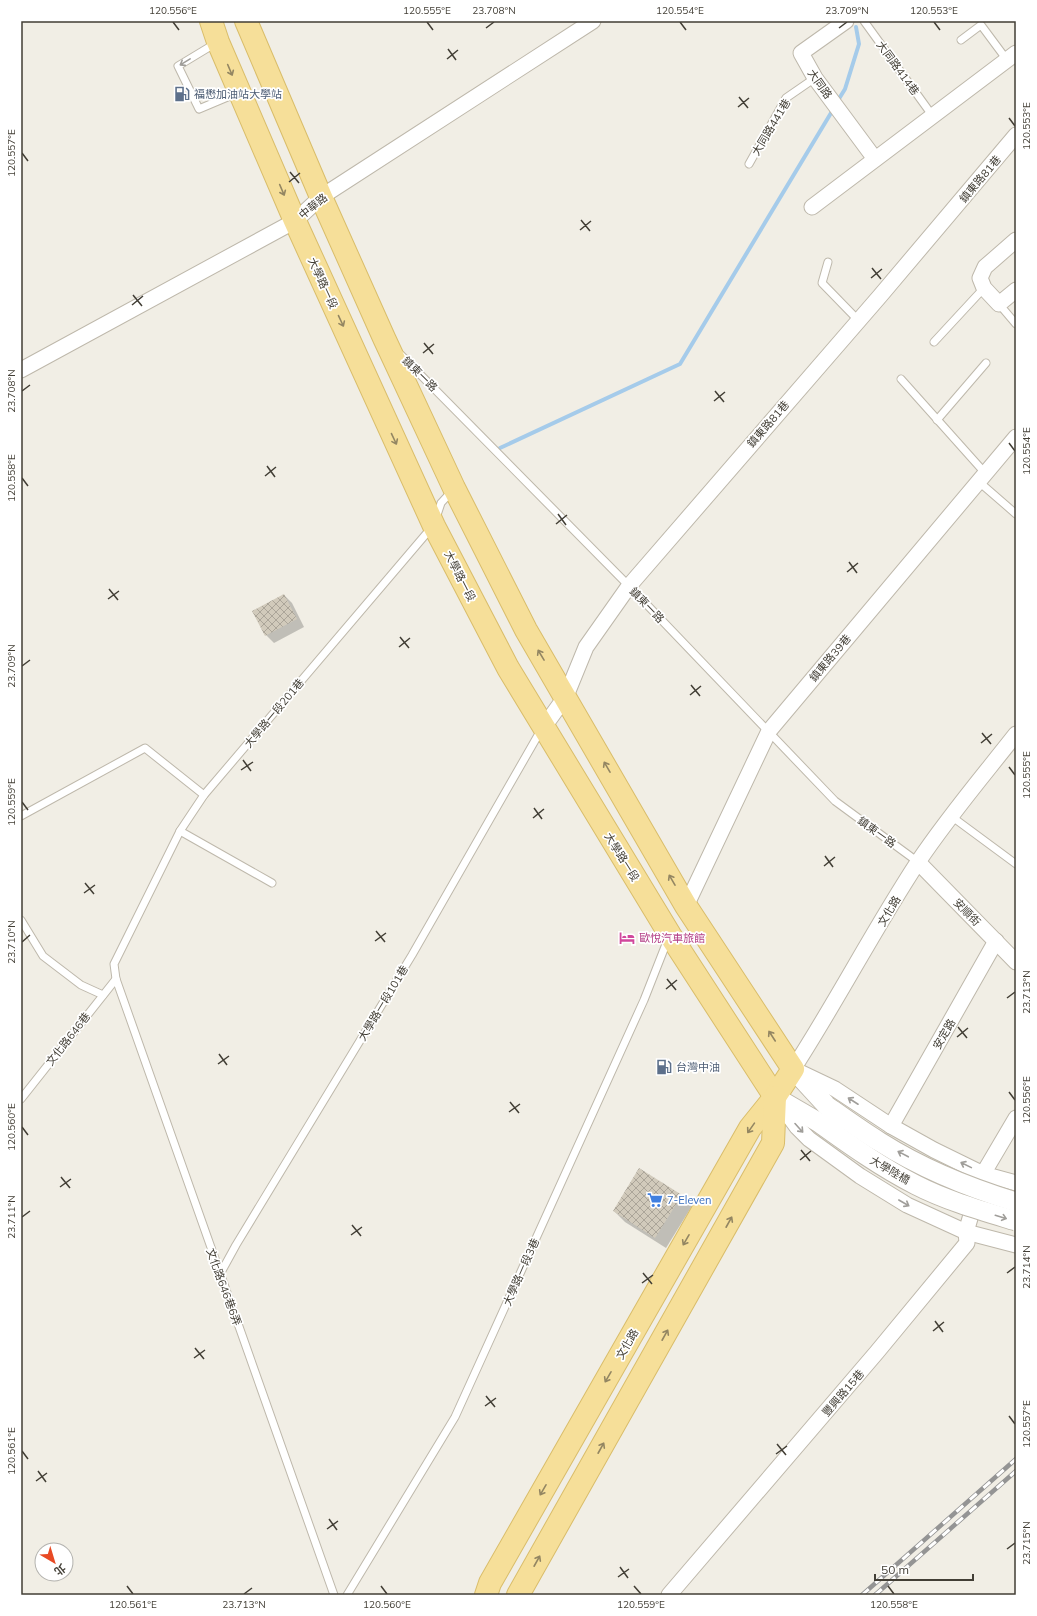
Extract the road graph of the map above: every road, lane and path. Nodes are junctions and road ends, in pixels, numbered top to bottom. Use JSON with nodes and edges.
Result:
{"nodes":[{"id":1,"x":211,"y":21,"type":"edge"},
{"id":2,"x":246,"y":21,"type":"edge"},
{"id":3,"x":593,"y":21,"type":"edge"},
{"id":4,"x":846,"y":21,"type":"edge"},
{"id":5,"x":864,"y":21,"type":"edge"},
{"id":6,"x":961,"y":40,"type":"dead end"},
{"id":7,"x":218,"y":42,"type":"junction"},
{"id":8,"x":1012,"y":57,"type":"edge"},
{"id":9,"x":815,"y":78,"type":"junction"},
{"id":10,"x":240,"y":92,"type":"junction"},
{"id":11,"x":932,"y":115,"type":"junction"},
{"id":12,"x":1016,"y":135,"type":"edge"},
{"id":13,"x":875,"y":159,"type":"junction"},
{"id":14,"x":749,"y":164,"type":"dead end"},
{"id":15,"x":321,"y":197,"type":"junction"},
{"id":16,"x":812,"y":207,"type":"dead end"},
{"id":17,"x":295,"y":220,"type":"junction"},
{"id":18,"x":1016,"y":240,"type":"edge"},
{"id":19,"x":828,"y":262,"type":"dead end"},
{"id":20,"x":984,"y":288,"type":"junction"},
{"id":21,"x":1016,"y":290,"type":"edge"},
{"id":22,"x":999,"y":304,"type":"junction"},
{"id":23,"x":858,"y":320,"type":"junction"},
{"id":24,"x":1016,"y":324,"type":"edge"},
{"id":25,"x":384,"y":338,"type":"junction"},
{"id":26,"x":934,"y":342,"type":"dead end"},
{"id":27,"x":986,"y":363,"type":"dead end"},
{"id":28,"x":21,"y":370,"type":"edge"},
{"id":29,"x":901,"y":379,"type":"dead end"},
{"id":30,"x":937,"y":420,"type":"junction"},
{"id":31,"x":1016,"y":437,"type":"edge"},
{"id":32,"x":981,"y":477,"type":"junction"},
{"id":33,"x":454,"y":488,"type":"junction"},
{"id":34,"x":1016,"y":514,"type":"edge"},
{"id":35,"x":434,"y":526,"type":"junction"},
{"id":36,"x":629,"y":586,"type":"junction"},
{"id":37,"x":566,"y":696,"type":"junction"},
{"id":38,"x":543,"y":728,"type":"junction"},
{"id":39,"x":769,"y":731,"type":"junction"},
{"id":40,"x":1016,"y":734,"type":"edge"},
{"id":41,"x":204,"y":795,"type":"junction"},
{"id":42,"x":21,"y":816,"type":"edge"},
{"id":43,"x":951,"y":816,"type":"junction"},
{"id":44,"x":180,"y":831,"type":"junction"},
{"id":45,"x":918,"y":862,"type":"junction"},
{"id":46,"x":1016,"y":864,"type":"edge"},
{"id":47,"x":272,"y":883,"type":"dead end"},
{"id":48,"x":686,"y":906,"type":"junction"},
{"id":49,"x":21,"y":920,"type":"edge"},
{"id":50,"x":670,"y":935,"type":"junction"},
{"id":51,"x":996,"y":941,"type":"junction"},
{"id":52,"x":1016,"y":962,"type":"edge"},
{"id":53,"x":116,"y":979,"type":"junction"},
{"id":54,"x":103,"y":995,"type":"junction"},
{"id":55,"x":793,"y":1069,"type":"junction"},
{"id":56,"x":775,"y":1097,"type":"junction"},
{"id":57,"x":21,"y":1099,"type":"edge"},
{"id":58,"x":1016,"y":1118,"type":"edge"},
{"id":59,"x":891,"y":1126,"type":"junction"},
{"id":60,"x":983,"y":1174,"type":"junction"},
{"id":61,"x":1016,"y":1183,"type":"edge"},
{"id":62,"x":1016,"y":1202,"type":"edge"},
{"id":63,"x":1016,"y":1221,"type":"edge"},
{"id":64,"x":966,"y":1232,"type":"junction"},
{"id":65,"x":1016,"y":1245,"type":"edge"},
{"id":66,"x":220,"y":1276,"type":"junction"},
{"id":67,"x":334,"y":1595,"type":"edge"},
{"id":68,"x":347,"y":1595,"type":"edge"},
{"id":69,"x":486,"y":1595,"type":"edge"},
{"id":70,"x":518,"y":1595,"type":"edge"},
{"id":71,"x":669,"y":1595,"type":"edge"}],
"edges":[{"from":1,"to":7,"type":"main road","name":"大學路一段"},
{"from":2,"to":15,"type":"main road"},
{"from":3,"to":15,"type":"street","name":"中華路"},
{"from":4,"to":9,"type":"street","name":"大同路"},
{"from":5,"to":11,"type":"lane","name":"大同路414巷"},
{"from":6,"to":8,"type":"lane"},
{"from":7,"to":10,"type":"main road","name":"大學路一段","one_way":true},
{"from":7,"to":10,"type":"lane","one_way":true},
{"from":8,"to":11,"type":"street"},
{"from":9,"to":13,"type":"street","name":"大同路"},
{"from":9,"to":14,"type":"lane","name":"大同路441巷"},
{"from":10,"to":17,"type":"main road","name":"大學路一段","one_way":true},
{"from":11,"to":13,"type":"street"},
{"from":12,"to":23,"type":"street","name":"鎮東路81巷"},
{"from":13,"to":16,"type":"street"},
{"from":15,"to":17,"type":"street","name":"中華路"},
{"from":15,"to":25,"type":"main road"},
{"from":17,"to":28,"type":"street","name":"中華路"},
{"from":17,"to":35,"type":"main road","name":"大學路一段","one_way":true},
{"from":18,"to":20,"type":"street"},
{"from":19,"to":23,"type":"lane"},
{"from":20,"to":22,"type":"street"},
{"from":20,"to":26,"type":"lane"},
{"from":21,"to":22,"type":"street"},
{"from":22,"to":24,"type":"lane"},
{"from":23,"to":36,"type":"street","name":"鎮東路81巷"},
{"from":25,"to":33,"type":"main road"},
{"from":25,"to":36,"type":"lane","name":"鎮東一路"},
{"from":27,"to":30,"type":"lane"},
{"from":29,"to":30,"type":"lane"},
{"from":30,"to":32,"type":"lane"},
{"from":31,"to":32,"type":"street","name":"鎮東路39巷"},
{"from":32,"to":34,"type":"lane"},
{"from":32,"to":39,"type":"street","name":"鎮東路39巷"},
{"from":33,"to":35,"type":"lane","name":"大學路一段201巷"},
{"from":37,"to":33,"type":"main road","one_way":true},
{"from":35,"to":38,"type":"main road","name":"大學路一段"},
{"from":35,"to":41,"type":"lane","name":"大學路一段201巷"},
{"from":36,"to":37,"type":"street","name":"鎮東路81巷"},
{"from":36,"to":39,"type":"lane","name":"鎮東一路"},
{"from":37,"to":38,"type":"street","name":"鎮東路81巷"},
{"from":48,"to":37,"type":"main road","one_way":true},
{"from":38,"to":50,"type":"main road","name":"大學路一段"},
{"from":38,"to":66,"type":"lane","name":"大學路一段101巷"},
{"from":39,"to":45,"type":"lane","name":"鎮東一路"},
{"from":39,"to":48,"type":"street","name":"鎮東路39巷"},
{"from":40,"to":43,"type":"street","name":"文化路"},
{"from":41,"to":42,"type":"lane"},
{"from":41,"to":44,"type":"lane","name":"大學路一段201巷"},
{"from":43,"to":45,"type":"street","name":"文化路"},
{"from":43,"to":46,"type":"lane"},
{"from":44,"to":47,"type":"lane"},
{"from":44,"to":53,"type":"lane","name":"大學路一段201巷"},
{"from":45,"to":51,"type":"street","name":"安順街"},
{"from":45,"to":55,"type":"street","name":"文化路"},
{"from":55,"to":48,"type":"main road","one_way":true},
{"from":49,"to":54,"type":"lane"},
{"from":50,"to":56,"type":"main road","name":"大學路一段"},
{"from":50,"to":68,"type":"lane","name":"大學路一段3巷"},
{"from":51,"to":52,"type":"street","name":"安順街"},
{"from":51,"to":59,"type":"street","name":"安定路"},
{"from":53,"to":54,"type":"lane","name":"文化路646巷"},
{"from":53,"to":66,"type":"lane","name":"文化路646巷6弄"},
{"from":54,"to":57,"type":"lane","name":"文化路646巷"},
{"from":55,"to":56,"type":"main road","name":"文化路"},
{"from":59,"to":55,"type":"street","one_way":true},
{"from":62,"to":55,"type":"street","name":"大學陸橋","one_way":true,"bridge":true},
{"from":56,"to":63,"type":"street","name":"大學陸橋","one_way":true,"bridge":true},
{"from":56,"to":64,"type":"street","one_way":true},
{"from":56,"to":69,"type":"main road","name":"文化路","one_way":true},
{"from":70,"to":56,"type":"main road","one_way":true},
{"from":58,"to":60,"type":"street","name":"豐興路15巷"},
{"from":60,"to":59,"type":"street","one_way":true},
{"from":60,"to":61,"type":"street"},
{"from":60,"to":64,"type":"street","name":"豐興路15巷"},
{"from":64,"to":65,"type":"street"},
{"from":64,"to":71,"type":"street","name":"豐興路15巷"},
{"from":66,"to":67,"type":"lane","name":"文化路646巷6弄"}]}
